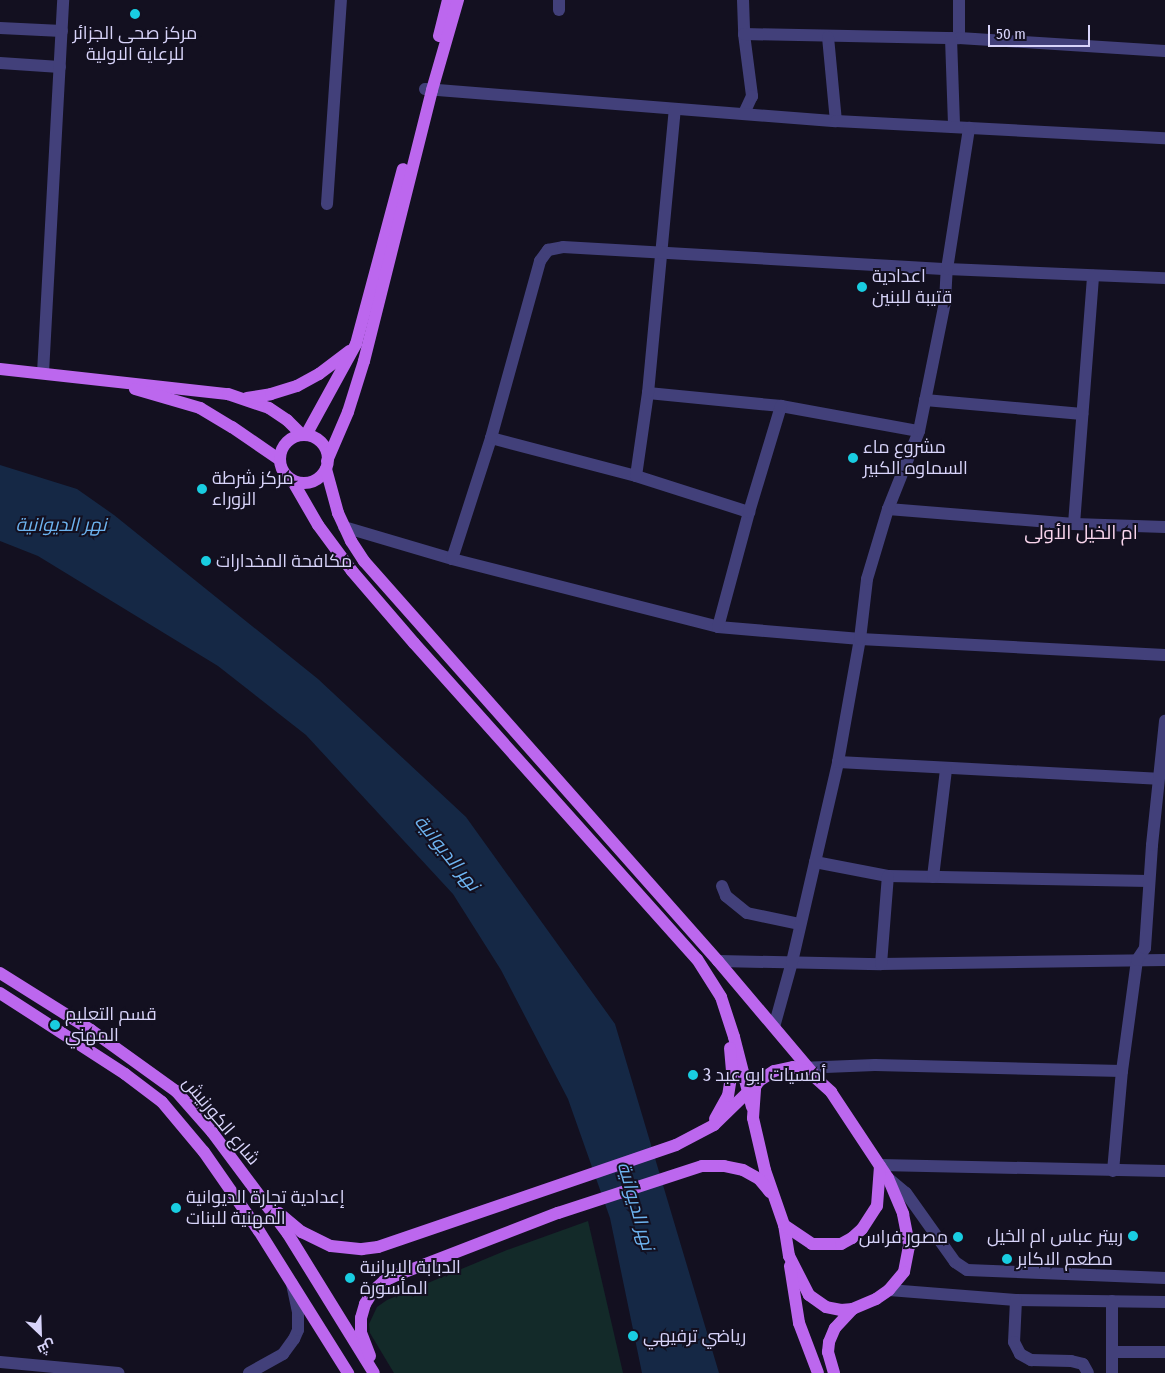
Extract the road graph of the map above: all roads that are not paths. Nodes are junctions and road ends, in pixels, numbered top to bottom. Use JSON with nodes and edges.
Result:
{"nodes":[{"id":1,"x":63,"y":0,"type":"edge"},
{"id":2,"x":341,"y":0,"type":"edge"},
{"id":3,"x":448,"y":0,"type":"edge"},
{"id":4,"x":458,"y":0,"type":"edge"},
{"id":5,"x":743,"y":0,"type":"edge"},
{"id":6,"x":959,"y":0,"type":"edge"},
{"id":7,"x":0,"y":28,"type":"edge"},
{"id":8,"x":62,"y":31,"type":"junction"},
{"id":9,"x":744,"y":34,"type":"junction"},
{"id":10,"x":828,"y":37,"type":"junction"},
{"id":11,"x":955,"y":38,"type":"junction"},
{"id":12,"x":1165,"y":51,"type":"edge"},
{"id":13,"x":0,"y":63,"type":"edge"},
{"id":14,"x":60,"y":67,"type":"junction"},
{"id":15,"x":428,"y":90,"type":"junction"},
{"id":16,"x":676,"y":109,"type":"junction"},
{"id":17,"x":744,"y":113,"type":"junction"},
{"id":18,"x":836,"y":121,"type":"junction"},
{"id":19,"x":954,"y":126,"type":"junction"},
{"id":20,"x":969,"y":128,"type":"junction"},
{"id":21,"x":1165,"y":138,"type":"edge"},
{"id":22,"x":327,"y":204,"type":"dead end"},
{"id":23,"x":662,"y":254,"type":"junction"},
{"id":24,"x":947,"y":269,"type":"junction"},
{"id":25,"x":1093,"y":276,"type":"junction"},
{"id":26,"x":1165,"y":278,"type":"edge"},
{"id":27,"x":356,"y":344,"type":"junction"},
{"id":28,"x":0,"y":369,"type":"edge"},
{"id":29,"x":43,"y":373,"type":"junction"},
{"id":30,"x":104,"y":379,"type":"junction"},
{"id":31,"x":648,"y":393,"type":"junction"},
{"id":32,"x":244,"y":398,"type":"junction"},
{"id":33,"x":925,"y":400,"type":"junction"},
{"id":34,"x":781,"y":406,"type":"junction"},
{"id":35,"x":1082,"y":414,"type":"junction"},
{"id":36,"x":919,"y":431,"type":"junction"},
{"id":37,"x":304,"y":436,"type":"junction"},
{"id":38,"x":491,"y":438,"type":"junction"},
{"id":39,"x":280,"y":460,"type":"junction"},
{"id":40,"x":326,"y":465,"type":"junction"},
{"id":41,"x":636,"y":476,"type":"junction"},
{"id":42,"x":292,"y":480,"type":"junction"},
{"id":43,"x":888,"y":508,"type":"junction"},
{"id":44,"x":749,"y":512,"type":"junction"},
{"id":45,"x":1074,"y":524,"type":"junction"},
{"id":46,"x":344,"y":527,"type":"junction"},
{"id":47,"x":1165,"y":528,"type":"edge"},
{"id":48,"x":452,"y":559,"type":"junction"},
{"id":49,"x":718,"y":627,"type":"junction"},
{"id":50,"x":860,"y":638,"type":"junction"},
{"id":51,"x":1165,"y":655,"type":"edge"},
{"id":52,"x":1165,"y":721,"type":"edge"},
{"id":53,"x":1165,"y":730,"type":"edge"},
{"id":54,"x":838,"y":762,"type":"junction"},
{"id":55,"x":946,"y":770,"type":"junction"},
{"id":56,"x":1158,"y":779,"type":"junction"},
{"id":57,"x":1159,"y":845,"type":"edge"},
{"id":58,"x":815,"y":862,"type":"junction"},
{"id":59,"x":888,"y":876,"type":"junction"},
{"id":60,"x":933,"y":877,"type":"junction"},
{"id":61,"x":1149,"y":881,"type":"junction"},
{"id":62,"x":722,"y":886,"type":"dead end"},
{"id":63,"x":799,"y":924,"type":"junction"},
{"id":64,"x":1137,"y":960,"type":"junction"},
{"id":65,"x":1165,"y":960,"type":"edge"},
{"id":66,"x":718,"y":961,"type":"junction"},
{"id":67,"x":792,"y":962,"type":"junction"},
{"id":68,"x":881,"y":964,"type":"junction"},
{"id":69,"x":0,"y":973,"type":"edge"},
{"id":70,"x":0,"y":993,"type":"edge"},
{"id":71,"x":720,"y":997,"type":"junction"},
{"id":72,"x":774,"y":1027,"type":"junction"},
{"id":73,"x":808,"y":1071,"type":"junction"},
{"id":74,"x":1122,"y":1071,"type":"junction"},
{"id":75,"x":758,"y":1081,"type":"junction"},
{"id":76,"x":748,"y":1092,"type":"junction"},
{"id":77,"x":752,"y":1108,"type":"junction"},
{"id":78,"x":708,"y":1128,"type":"junction"},
{"id":79,"x":880,"y":1165,"type":"junction"},
{"id":80,"x":1113,"y":1171,"type":"junction"},
{"id":81,"x":1165,"y":1171,"type":"edge"},
{"id":82,"x":888,"y":1178,"type":"junction"},
{"id":83,"x":264,"y":1200,"type":"junction"},
{"id":84,"x":778,"y":1208,"type":"junction"},
{"id":85,"x":784,"y":1225,"type":"junction"},
{"id":86,"x":789,"y":1256,"type":"junction"},
{"id":87,"x":1165,"y":1278,"type":"edge"},
{"id":88,"x":292,"y":1284,"type":"junction"},
{"id":89,"x":889,"y":1290,"type":"junction"},
{"id":90,"x":1016,"y":1300,"type":"junction"},
{"id":91,"x":1112,"y":1301,"type":"junction"},
{"id":92,"x":1165,"y":1302,"type":"edge"},
{"id":93,"x":853,"y":1309,"type":"junction"},
{"id":94,"x":1112,"y":1352,"type":"junction"},
{"id":95,"x":1165,"y":1352,"type":"edge"},
{"id":96,"x":0,"y":1362,"type":"edge"},
{"id":97,"x":118,"y":1373,"type":"edge"},
{"id":98,"x":249,"y":1373,"type":"edge"},
{"id":99,"x":348,"y":1373,"type":"edge"},
{"id":100,"x":375,"y":1373,"type":"edge"},
{"id":101,"x":818,"y":1373,"type":"edge"},
{"id":102,"x":834,"y":1373,"type":"edge"},
{"id":103,"x":1088,"y":1373,"type":"edge"},
{"id":104,"x":1112,"y":1373,"type":"edge"}],
"edges":[{"from":1,"to":8,"type":"street"},
{"from":2,"to":22,"type":"street"},
{"from":3,"to":15,"type":"main road"},
{"from":4,"to":15,"type":"main road"},
{"from":5,"to":9,"type":"street"},
{"from":6,"to":11,"type":"street"},
{"from":7,"to":8,"type":"street"},
{"from":8,"to":14,"type":"street"},
{"from":9,"to":10,"type":"street"},
{"from":9,"to":17,"type":"street"},
{"from":10,"to":11,"type":"street"},
{"from":10,"to":18,"type":"street"},
{"from":11,"to":12,"type":"street"},
{"from":11,"to":19,"type":"street"},
{"from":13,"to":14,"type":"street"},
{"from":14,"to":29,"type":"street"},
{"from":15,"to":16,"type":"street"},
{"from":15,"to":27,"type":"main road"},
{"from":15,"to":40,"type":"main road"},
{"from":16,"to":17,"type":"street"},
{"from":16,"to":23,"type":"street"},
{"from":17,"to":18,"type":"street"},
{"from":18,"to":19,"type":"street"},
{"from":19,"to":20,"type":"street"},
{"from":20,"to":21,"type":"street"},
{"from":20,"to":24,"type":"street"},
{"from":23,"to":24,"type":"street"},
{"from":23,"to":31,"type":"street"},
{"from":23,"to":38,"type":"street"},
{"from":24,"to":25,"type":"street"},
{"from":24,"to":33,"type":"street"},
{"from":25,"to":26,"type":"street"},
{"from":25,"to":35,"type":"street"},
{"from":27,"to":32,"type":"main road"},
{"from":27,"to":37,"type":"main road"},
{"from":28,"to":29,"type":"main road"},
{"from":29,"to":30,"type":"main road"},
{"from":30,"to":32,"type":"main road"},
{"from":30,"to":39,"type":"main road"},
{"from":31,"to":34,"type":"street"},
{"from":31,"to":41,"type":"street"},
{"from":32,"to":37,"type":"main road"},
{"from":33,"to":35,"type":"street"},
{"from":33,"to":36,"type":"street"},
{"from":34,"to":36,"type":"street"},
{"from":34,"to":44,"type":"street"},
{"from":35,"to":45,"type":"street"},
{"from":36,"to":43,"type":"street"},
{"from":37,"to":39,"type":"main road"},
{"from":37,"to":40,"type":"main road"},
{"from":38,"to":41,"type":"street"},
{"from":38,"to":48,"type":"street"},
{"from":39,"to":42,"type":"main road"},
{"from":40,"to":42,"type":"main road"},
{"from":40,"to":46,"type":"main road"},
{"from":41,"to":44,"type":"street"},
{"from":42,"to":71,"type":"main road"},
{"from":43,"to":45,"type":"street"},
{"from":43,"to":50,"type":"street"},
{"from":44,"to":49,"type":"street"},
{"from":45,"to":47,"type":"street"},
{"from":46,"to":48,"type":"street"},
{"from":46,"to":66,"type":"main road"},
{"from":48,"to":49,"type":"street"},
{"from":49,"to":50,"type":"street"},
{"from":50,"to":51,"type":"street"},
{"from":50,"to":54,"type":"street"},
{"from":52,"to":53,"type":"street"},
{"from":53,"to":56,"type":"street"},
{"from":54,"to":55,"type":"street"},
{"from":54,"to":58,"type":"street"},
{"from":55,"to":56,"type":"street"},
{"from":55,"to":60,"type":"street"},
{"from":56,"to":57,"type":"street"},
{"from":57,"to":61,"type":"street"},
{"from":58,"to":59,"type":"street"},
{"from":58,"to":63,"type":"street"},
{"from":59,"to":60,"type":"street"},
{"from":59,"to":68,"type":"street"},
{"from":60,"to":61,"type":"street"},
{"from":61,"to":64,"type":"street"},
{"from":62,"to":63,"type":"street"},
{"from":63,"to":67,"type":"street"},
{"from":64,"to":65,"type":"street"},
{"from":64,"to":68,"type":"street"},
{"from":64,"to":74,"type":"street"},
{"from":66,"to":67,"type":"street"},
{"from":66,"to":72,"type":"main road"},
{"from":67,"to":68,"type":"street"},
{"from":67,"to":72,"type":"street"},
{"from":69,"to":83,"type":"main road","name":"شارع الكورنيش"},
{"from":70,"to":88,"type":"main road","name":"شارع الكورنيش"},
{"from":71,"to":76,"type":"main road"},
{"from":71,"to":78,"type":"main road"},
{"from":72,"to":73,"type":"main road"},
{"from":73,"to":74,"type":"street"},
{"from":73,"to":75,"type":"main road"},
{"from":73,"to":79,"type":"main road"},
{"from":74,"to":80,"type":"street"},
{"from":75,"to":76,"type":"main road"},
{"from":75,"to":77,"type":"main road"},
{"from":76,"to":77,"type":"main road"},
{"from":76,"to":78,"type":"main road"},
{"from":77,"to":84,"type":"main road"},
{"from":78,"to":83,"type":"main road"},
{"from":79,"to":80,"type":"street"},
{"from":79,"to":82,"type":"main road"},
{"from":79,"to":85,"type":"main road"},
{"from":80,"to":81,"type":"street"},
{"from":82,"to":87,"type":"street"},
{"from":82,"to":89,"type":"main road"},
{"from":83,"to":100,"type":"main road","name":"شارع الكورنيش"},
{"from":84,"to":85,"type":"main road"},
{"from":84,"to":100,"type":"main road"},
{"from":85,"to":86,"type":"main road"},
{"from":86,"to":93,"type":"main road"},
{"from":86,"to":101,"type":"main road"},
{"from":88,"to":98,"type":"street"},
{"from":88,"to":99,"type":"main road","name":"شارع الكورنيش"},
{"from":89,"to":90,"type":"street"},
{"from":89,"to":93,"type":"main road"},
{"from":90,"to":91,"type":"street"},
{"from":90,"to":103,"type":"street"},
{"from":91,"to":92,"type":"street"},
{"from":91,"to":94,"type":"street"},
{"from":93,"to":102,"type":"main road"},
{"from":94,"to":95,"type":"street"},
{"from":94,"to":104,"type":"street"},
{"from":96,"to":97,"type":"street"}]}
